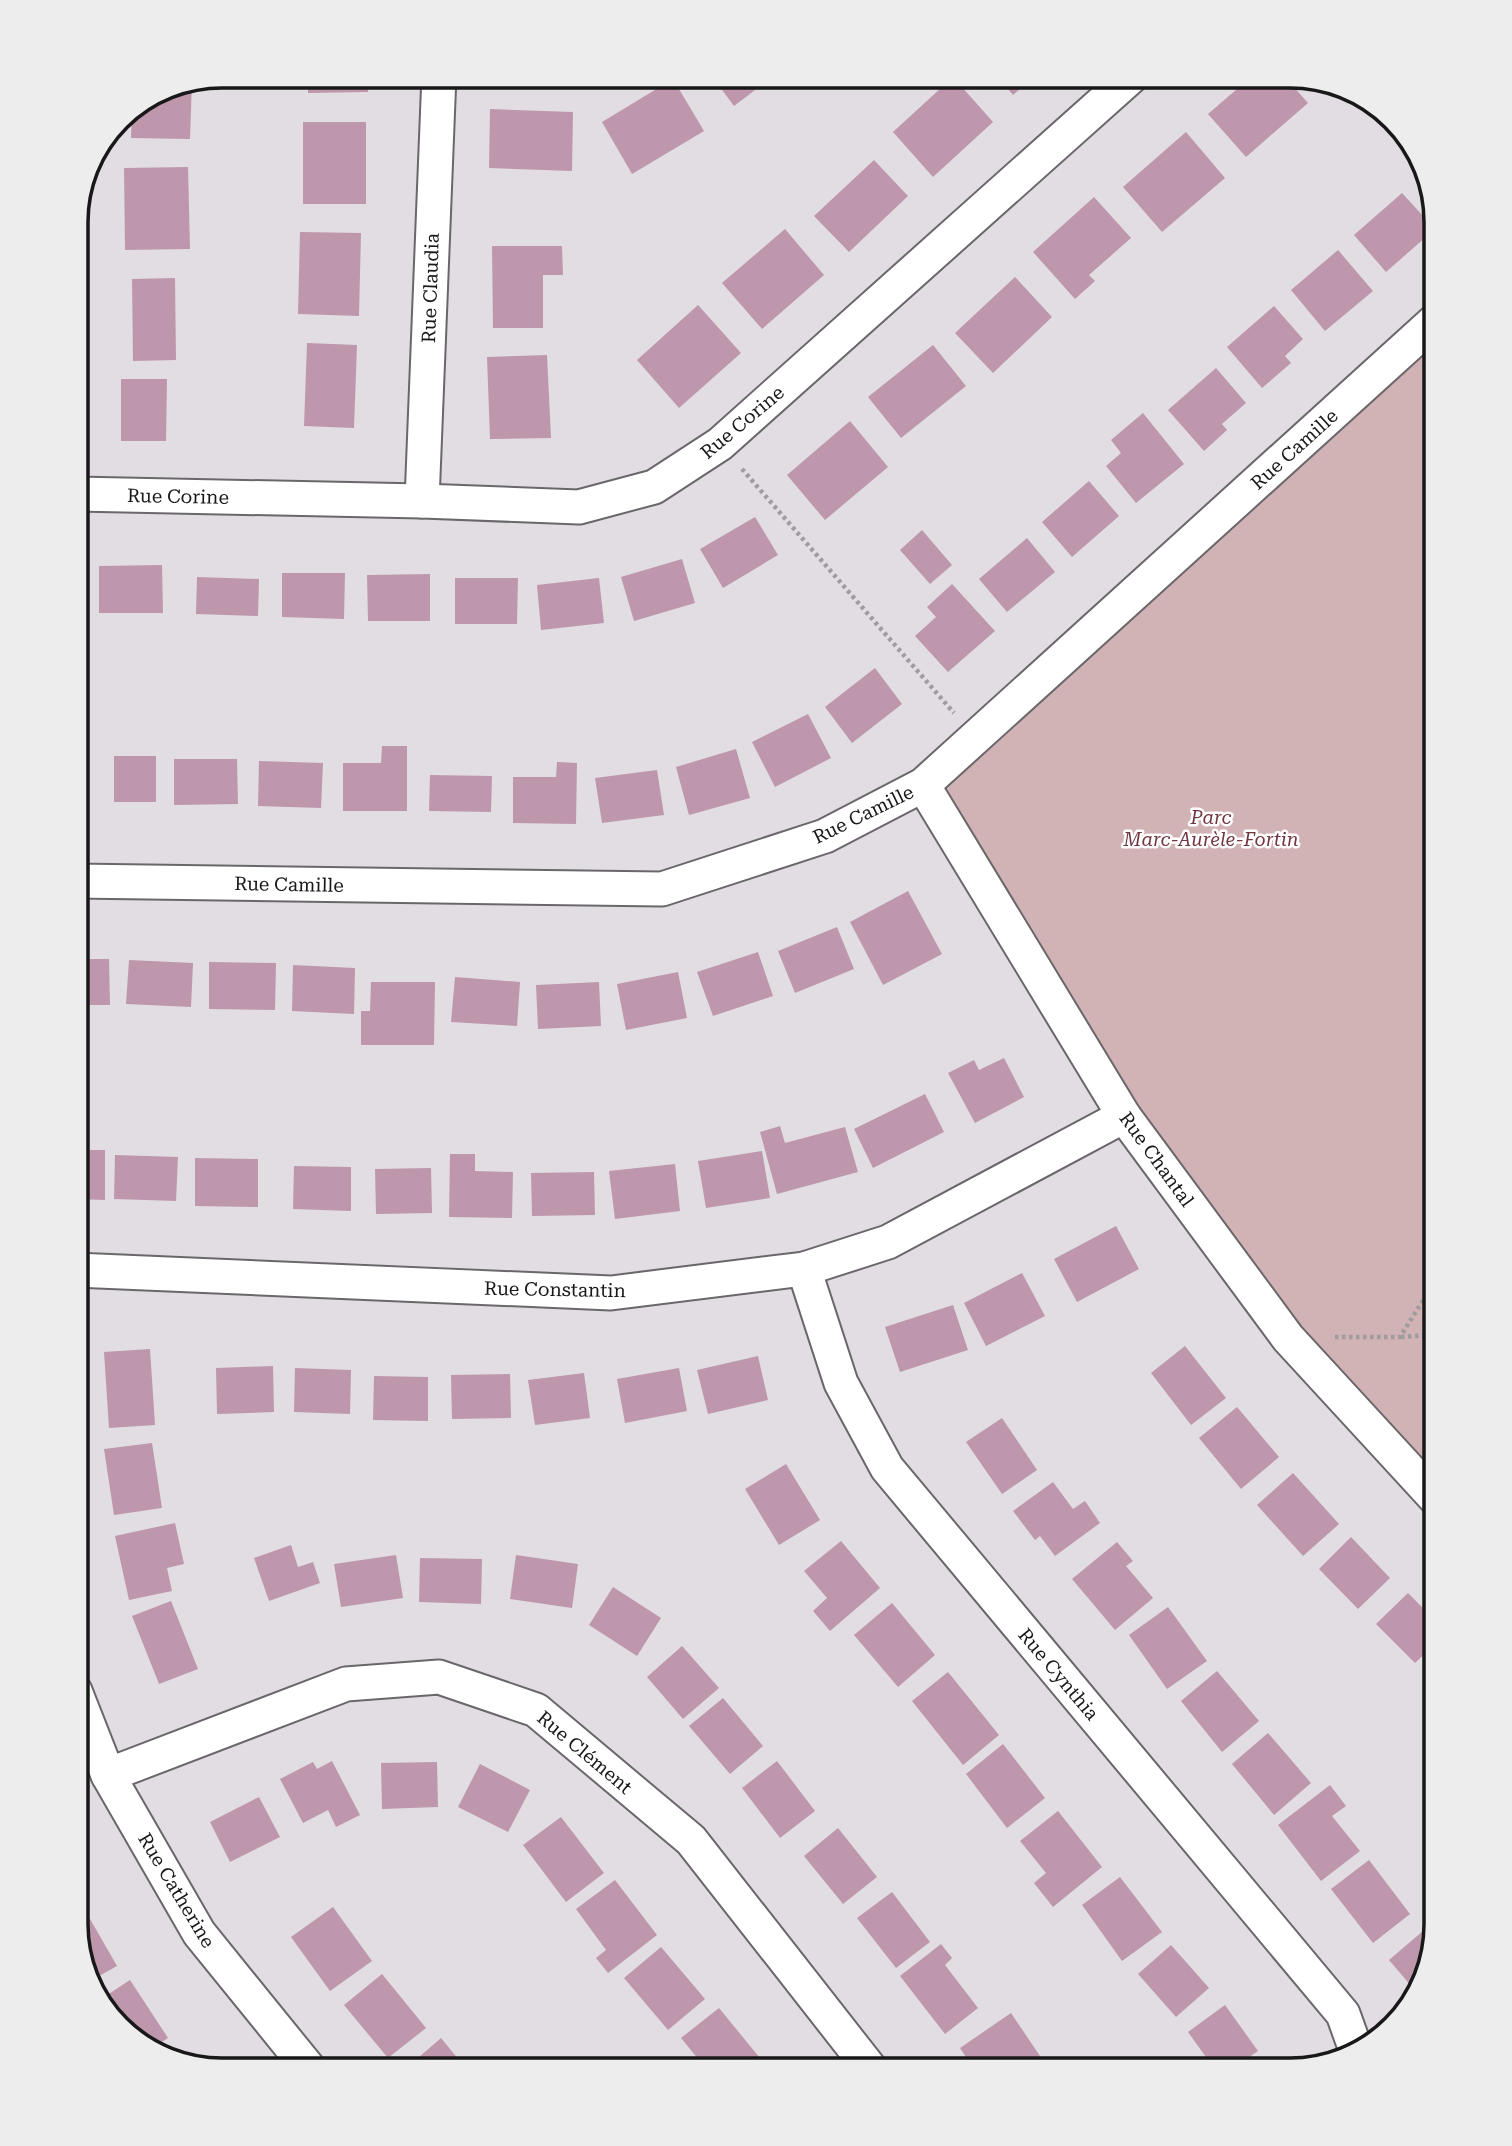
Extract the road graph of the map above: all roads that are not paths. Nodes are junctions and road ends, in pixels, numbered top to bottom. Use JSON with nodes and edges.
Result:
{"nodes":[{"id":1,"x":438,"y":88,"type":"edge"},
{"id":2,"x":1118,"y":88,"type":"edge"},
{"id":3,"x":1424,"y":331,"type":"edge"},
{"id":4,"x":88,"y":494,"type":"edge"},
{"id":5,"x":422,"y":500,"type":"junction"},
{"id":6,"x":923,"y":785,"type":"junction"},
{"id":7,"x":88,"y":881,"type":"edge"},
{"id":8,"x":1124,"y":1116,"type":"junction"},
{"id":9,"x":804,"y":1269,"type":"junction"},
{"id":10,"x":88,"y":1271,"type":"edge"},
{"id":11,"x":1424,"y":1486,"type":"edge"},
{"id":12,"x":88,"y":1723,"type":"edge"},
{"id":13,"x":108,"y":1775,"type":"junction"},
{"id":14,"x":1353,"y":2043,"type":"edge"},
{"id":15,"x":300,"y":2058,"type":"edge"},
{"id":16,"x":862,"y":2058,"type":"edge"}],
"edges":[{"from":1,"to":5,"type":"street","name":"Rue Claudia"},
{"from":2,"to":5,"type":"street","name":"Rue Corine"},
{"from":3,"to":6,"type":"street","name":"Rue Camille"},
{"from":4,"to":5,"type":"street","name":"Rue Corine"},
{"from":6,"to":7,"type":"street","name":"Rue Camille"},
{"from":6,"to":8,"type":"street","name":"Rue Chantal"},
{"from":8,"to":9,"type":"street","name":"Rue Constantin"},
{"from":8,"to":11,"type":"street","name":"Rue Chantal"},
{"from":9,"to":10,"type":"street","name":"Rue Constantin"},
{"from":9,"to":14,"type":"street","name":"Rue Cynthia"},
{"from":12,"to":13,"type":"street","name":"Rue Catherine"},
{"from":13,"to":15,"type":"street","name":"Rue Catherine"},
{"from":13,"to":16,"type":"street","name":"Rue Clément"}]}
